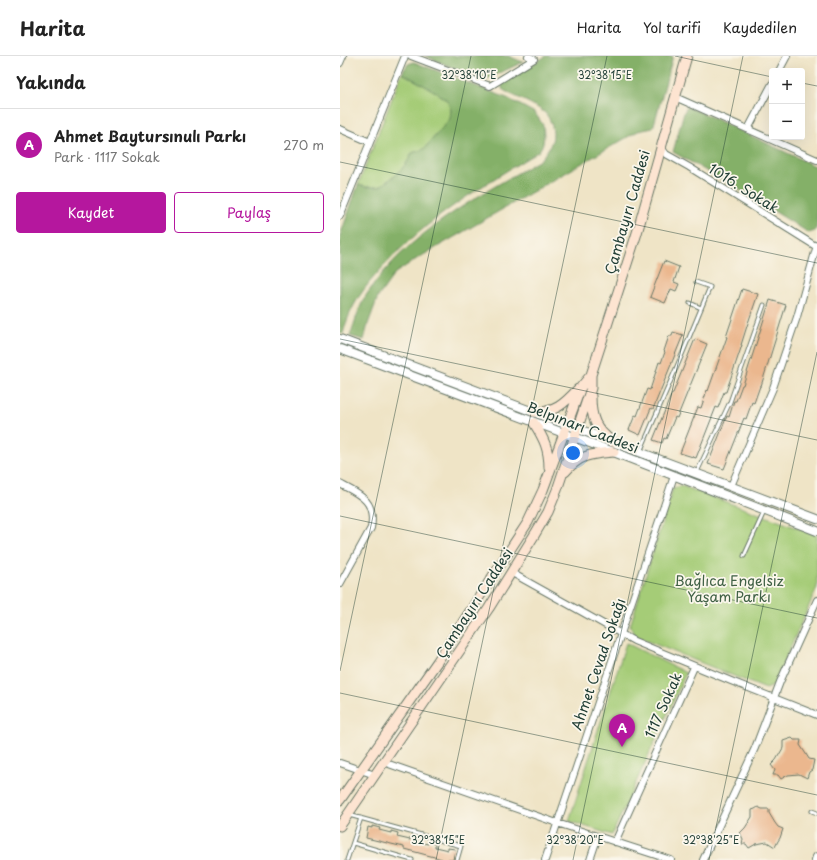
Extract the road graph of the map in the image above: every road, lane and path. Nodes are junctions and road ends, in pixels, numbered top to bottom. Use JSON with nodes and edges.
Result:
{"nodes":[{"id":1,"x":343,"y":56,"type":"edge"},
{"id":2,"x":405,"y":56,"type":"edge"},
{"id":3,"x":411,"y":56,"type":"edge"},
{"id":4,"x":528,"y":56,"type":"edge"},
{"id":5,"x":687,"y":56,"type":"edge"},
{"id":6,"x":787,"y":56,"type":"edge"},
{"id":7,"x":536,"y":57,"type":"edge"},
{"id":8,"x":340,"y":64,"type":"edge"},
{"id":9,"x":781,"y":68,"type":"edge"},
{"id":10,"x":769,"y":90,"type":"edge"},
{"id":11,"x":676,"y":97,"type":"junction"},
{"id":12,"x":340,"y":128,"type":"edge"},
{"id":13,"x":748,"y":129,"type":"junction"},
{"id":14,"x":370,"y":142,"type":"junction"},
{"id":15,"x":661,"y":147,"type":"junction"},
{"id":16,"x":817,"y":160,"type":"edge"},
{"id":17,"x":340,"y":216,"type":"edge"},
{"id":18,"x":817,"y":247,"type":"edge"},
{"id":19,"x":696,"y":282,"type":"dead end"},
{"id":20,"x":690,"y":303,"type":"dead end"},
{"id":21,"x":764,"y":306,"type":"dead end"},
{"id":22,"x":701,"y":308,"type":"junction"},
{"id":23,"x":340,"y":339,"type":"edge"},
{"id":24,"x":340,"y":349,"type":"edge"},
{"id":25,"x":591,"y":375,"type":"junction"},
{"id":26,"x":581,"y":387,"type":"junction"},
{"id":27,"x":591,"y":388,"type":"junction"},
{"id":28,"x":534,"y":412,"type":"junction"},
{"id":29,"x":534,"y":423,"type":"junction"},
{"id":30,"x":578,"y":429,"type":"junction"},
{"id":31,"x":566,"y":430,"type":"junction"},
{"id":32,"x":575,"y":438,"type":"junction"},
{"id":33,"x":613,"y":442,"type":"junction"},
{"id":34,"x":614,"y":452,"type":"junction"},
{"id":35,"x":640,"y":452,"type":"junction"},
{"id":36,"x":696,"y":473,"type":"junction"},
{"id":37,"x":549,"y":474,"type":"junction"},
{"id":38,"x":561,"y":476,"type":"junction"},
{"id":39,"x":674,"y":476,"type":"junction"},
{"id":40,"x":340,"y":484,"type":"edge"},
{"id":41,"x":731,"y":486,"type":"junction"},
{"id":42,"x":764,"y":510,"type":"junction"},
{"id":43,"x":817,"y":519,"type":"edge"},
{"id":44,"x":817,"y":531,"type":"edge"},
{"id":45,"x":744,"y":556,"type":"dead end"},
{"id":46,"x":512,"y":573,"type":"junction"},
{"id":47,"x":340,"y":584,"type":"edge"},
{"id":48,"x":817,"y":600,"type":"edge"},
{"id":49,"x":621,"y":635,"type":"junction"},
{"id":50,"x":694,"y":666,"type":"junction"},
{"id":51,"x":775,"y":698,"type":"junction"},
{"id":52,"x":817,"y":714,"type":"edge"},
{"id":53,"x":383,"y":762,"type":"junction"},
{"id":54,"x":340,"y":763,"type":"edge"},
{"id":55,"x":360,"y":770,"type":"junction"},
{"id":56,"x":374,"y":775,"type":"junction"},
{"id":57,"x":340,"y":800,"type":"edge"},
{"id":58,"x":812,"y":811,"type":"dead end"},
{"id":59,"x":817,"y":813,"type":"edge"},
{"id":60,"x":348,"y":815,"type":"junction"},
{"id":61,"x":361,"y":818,"type":"junction"},
{"id":62,"x":557,"y":823,"type":"junction"},
{"id":63,"x":340,"y":826,"type":"edge"},
{"id":64,"x":598,"y":836,"type":"junction"},
{"id":65,"x":615,"y":842,"type":"junction"},
{"id":66,"x":352,"y":843,"type":"junction"},
{"id":67,"x":817,"y":857,"type":"edge"},
{"id":68,"x":347,"y":860,"type":"edge"},
{"id":69,"x":412,"y":860,"type":"edge"},
{"id":70,"x":457,"y":860,"type":"edge"},
{"id":71,"x":546,"y":860,"type":"edge"},
{"id":72,"x":590,"y":860,"type":"edge"},
{"id":73,"x":671,"y":860,"type":"edge"},
{"id":74,"x":703,"y":860,"type":"edge"},
{"id":75,"x":816,"y":860,"type":"edge"}],
"edges":[{"from":1,"to":8,"type":"street"},
{"from":2,"to":14,"type":"street"},
{"from":3,"to":7,"type":"street"},
{"from":4,"to":7,"type":"street"},
{"from":5,"to":11,"type":"main road","name":"Çambayırı Caddesi"},
{"from":6,"to":9,"type":"street"},
{"from":10,"to":13,"type":"street"},
{"from":11,"to":13,"type":"street"},
{"from":11,"to":15,"type":"main road","name":"Çambayırı Caddesi"},
{"from":12,"to":14,"type":"street"},
{"from":13,"to":16,"type":"street"},
{"from":14,"to":17,"type":"street"},
{"from":15,"to":18,"type":"street","name":"1016. Sokak"},
{"from":15,"to":25,"type":"main road","name":"Çambayırı Caddesi"},
{"from":18,"to":41,"type":"street"},
{"from":19,"to":22,"type":"lane"},
{"from":20,"to":22,"type":"lane"},
{"from":21,"to":36,"type":"lane"},
{"from":22,"to":35,"type":"lane"},
{"from":23,"to":28,"type":"street","name":"Belpınarı Caddesi"},
{"from":24,"to":29,"type":"street","name":"Belpınarı Caddesi"},
{"from":25,"to":26,"type":"main road","name":"Çambayırı Caddesi"},
{"from":25,"to":27,"type":"main road","name":"Çambayırı Caddesi"},
{"from":26,"to":28,"type":"main road"},
{"from":26,"to":31,"type":"main road","name":"Çambayırı Caddesi"},
{"from":27,"to":30,"type":"main road","name":"Çambayırı Caddesi"},
{"from":27,"to":33,"type":"main road"},
{"from":28,"to":31,"type":"street","name":"Belpınarı Caddesi"},
{"from":29,"to":31,"type":"street","name":"Belpınarı Caddesi"},
{"from":29,"to":37,"type":"main road"},
{"from":30,"to":31,"type":"street","name":"Belpınarı Caddesi"},
{"from":30,"to":32,"type":"main road","name":"Çambayırı Caddesi"},
{"from":30,"to":33,"type":"street","name":"Belpınarı Caddesi"},
{"from":31,"to":32,"type":"street","name":"Belpınarı Caddesi"},
{"from":31,"to":37,"type":"main road","name":"Çambayırı Caddesi"},
{"from":32,"to":34,"type":"street","name":"Belpınarı Caddesi"},
{"from":32,"to":38,"type":"main road","name":"Çambayırı Caddesi"},
{"from":33,"to":35,"type":"street","name":"Belpınarı Caddesi"},
{"from":34,"to":38,"type":"main road"},
{"from":34,"to":39,"type":"street","name":"Belpınarı Caddesi"},
{"from":35,"to":36,"type":"street","name":"Belpınarı Caddesi"},
{"from":36,"to":41,"type":"street","name":"Belpınarı Caddesi"},
{"from":37,"to":55,"type":"main road","name":"Çambayırı Caddesi"},
{"from":38,"to":46,"type":"main road","name":"Çambayırı Caddesi"},
{"from":39,"to":42,"type":"street","name":"Belpınarı Caddesi"},
{"from":39,"to":49,"type":"street","name":"Ahmet Cevad Sokağı"},
{"from":40,"to":47,"type":"street"},
{"from":41,"to":43,"type":"street","name":"Belpınarı Caddesi"},
{"from":42,"to":44,"type":"street","name":"Belpınarı Caddesi"},
{"from":42,"to":45,"type":"lane"},
{"from":46,"to":49,"type":"street"},
{"from":46,"to":53,"type":"main road","name":"Çambayırı Caddesi"},
{"from":48,"to":51,"type":"street"},
{"from":49,"to":50,"type":"street"},
{"from":49,"to":62,"type":"street","name":"Ahmet Cevad Sokağı"},
{"from":50,"to":51,"type":"street"},
{"from":50,"to":65,"type":"street","name":"1117 Sokak"},
{"from":51,"to":52,"type":"street"},
{"from":51,"to":74,"type":"street"},
{"from":53,"to":56,"type":"main road","name":"Çambayırı Caddesi"},
{"from":53,"to":62,"type":"street"},
{"from":54,"to":55,"type":"street"},
{"from":55,"to":56,"type":"street"},
{"from":55,"to":57,"type":"main road","name":"Çambayırı Caddesi"},
{"from":56,"to":60,"type":"main road","name":"Çambayırı Caddesi"},
{"from":58,"to":59,"type":"lane"},
{"from":60,"to":61,"type":"lane"},
{"from":60,"to":63,"type":"main road","name":"Çambayırı Caddesi"},
{"from":61,"to":66,"type":"lane"},
{"from":61,"to":70,"type":"lane"},
{"from":62,"to":64,"type":"street"},
{"from":62,"to":71,"type":"street","name":"Ahmet Cevad Sokağı"},
{"from":64,"to":65,"type":"street"},
{"from":64,"to":72,"type":"street"},
{"from":65,"to":73,"type":"street"},
{"from":66,"to":68,"type":"lane"},
{"from":66,"to":69,"type":"lane"},
{"from":67,"to":75,"type":"street"}]}
